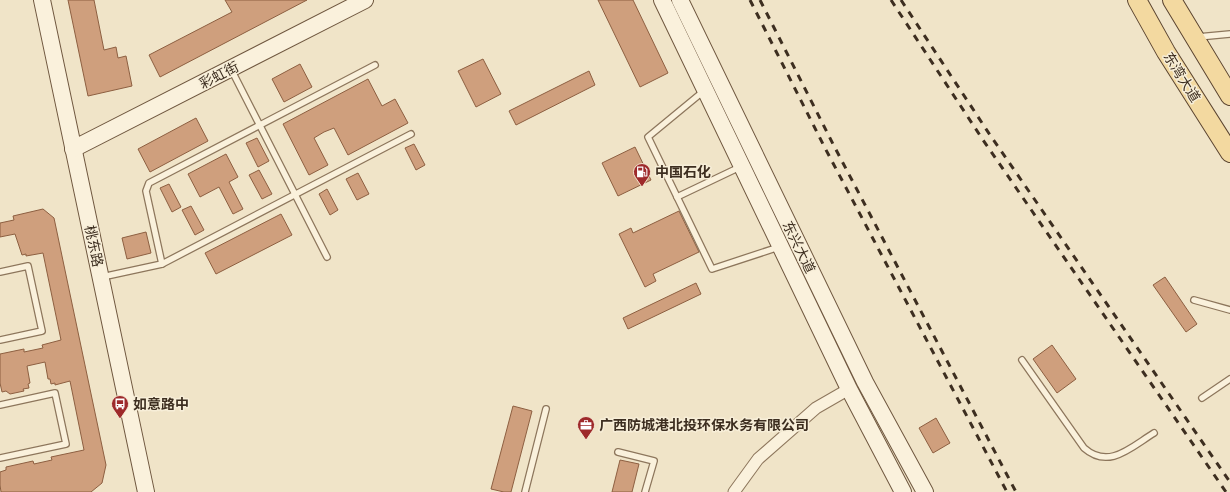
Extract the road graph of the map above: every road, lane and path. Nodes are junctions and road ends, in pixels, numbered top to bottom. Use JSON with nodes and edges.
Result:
{"nodes":[{"id":1,"x":42,"y":0,"type":"edge"},
{"id":2,"x":365,"y":0,"type":"edge"},
{"id":3,"x":662,"y":0,"type":"edge"},
{"id":4,"x":680,"y":0,"type":"edge"},
{"id":5,"x":1137,"y":0,"type":"edge"},
{"id":6,"x":1172,"y":0,"type":"edge"},
{"id":7,"x":1230,"y":34,"type":"edge"},
{"id":8,"x":1193,"y":37,"type":"junction"},
{"id":9,"x":375,"y":65,"type":"dead end"},
{"id":10,"x":231,"y":69,"type":"junction"},
{"id":11,"x":705,"y":90,"type":"junction"},
{"id":12,"x":1230,"y":96,"type":"edge"},
{"id":13,"x":259,"y":125,"type":"junction"},
{"id":14,"x":411,"y":134,"type":"dead end"},
{"id":15,"x":73,"y":150,"type":"junction"},
{"id":16,"x":1230,"y":153,"type":"edge"},
{"id":17,"x":742,"y":166,"type":"junction"},
{"id":18,"x":295,"y":194,"type":"junction"},
{"id":19,"x":677,"y":197,"type":"junction"},
{"id":20,"x":780,"y":247,"type":"junction"},
{"id":21,"x":326,"y":257,"type":"dead end"},
{"id":22,"x":162,"y":264,"type":"junction"},
{"id":23,"x":0,"y":272,"type":"edge"},
{"id":24,"x":100,"y":278,"type":"junction"},
{"id":25,"x":1194,"y":300,"type":"dead end"},
{"id":26,"x":1230,"y":310,"type":"edge"},
{"id":27,"x":0,"y":340,"type":"edge"},
{"id":28,"x":1022,"y":360,"type":"dead end"},
{"id":29,"x":1230,"y":379,"type":"edge"},
{"id":30,"x":849,"y":390,"type":"junction"},
{"id":31,"x":1202,"y":398,"type":"dead end"},
{"id":32,"x":0,"y":405,"type":"edge"},
{"id":33,"x":546,"y":410,"type":"dead end"},
{"id":34,"x":1154,"y":433,"type":"dead end"},
{"id":35,"x":618,"y":452,"type":"dead end"},
{"id":36,"x":0,"y":458,"type":"edge"},
{"id":37,"x":146,"y":492,"type":"edge"},
{"id":38,"x":525,"y":492,"type":"edge"},
{"id":39,"x":645,"y":492,"type":"edge"},
{"id":40,"x":734,"y":492,"type":"edge"},
{"id":41,"x":903,"y":492,"type":"edge"},
{"id":42,"x":925,"y":492,"type":"edge"}],
"edges":[{"from":1,"to":15,"type":"main road","name":"桃东路"},
{"from":2,"to":10,"type":"main road","name":"彩虹街"},
{"from":3,"to":11,"type":"main road","name":"东兴大道"},
{"from":4,"to":42,"type":"main road","name":"东兴大道"},
{"from":5,"to":16,"type":"main road","name":"东湾大道"},
{"from":6,"to":8,"type":"main road"},
{"from":7,"to":8,"type":"lane"},
{"from":8,"to":12,"type":"main road"},
{"from":9,"to":13,"type":"lane"},
{"from":10,"to":13,"type":"lane"},
{"from":10,"to":15,"type":"main road","name":"彩虹街"},
{"from":11,"to":17,"type":"main road","name":"东兴大道"},
{"from":11,"to":19,"type":"lane"},
{"from":13,"to":18,"type":"lane"},
{"from":13,"to":22,"type":"lane"},
{"from":14,"to":18,"type":"lane"},
{"from":15,"to":24,"type":"main road","name":"桃东路"},
{"from":17,"to":19,"type":"lane"},
{"from":17,"to":20,"type":"main road","name":"东兴大道"},
{"from":18,"to":21,"type":"lane"},
{"from":18,"to":22,"type":"lane"},
{"from":19,"to":20,"type":"lane"},
{"from":20,"to":30,"type":"main road","name":"东兴大道"},
{"from":22,"to":24,"type":"lane"},
{"from":23,"to":27,"type":"lane"},
{"from":24,"to":37,"type":"main road","name":"桃东路"},
{"from":25,"to":26,"type":"lane"},
{"from":28,"to":34,"type":"lane"},
{"from":29,"to":31,"type":"lane"},
{"from":30,"to":40,"type":"street"},
{"from":30,"to":41,"type":"main road","name":"东兴大道"},
{"from":32,"to":36,"type":"lane"},
{"from":33,"to":38,"type":"lane"},
{"from":35,"to":39,"type":"lane"}]}
